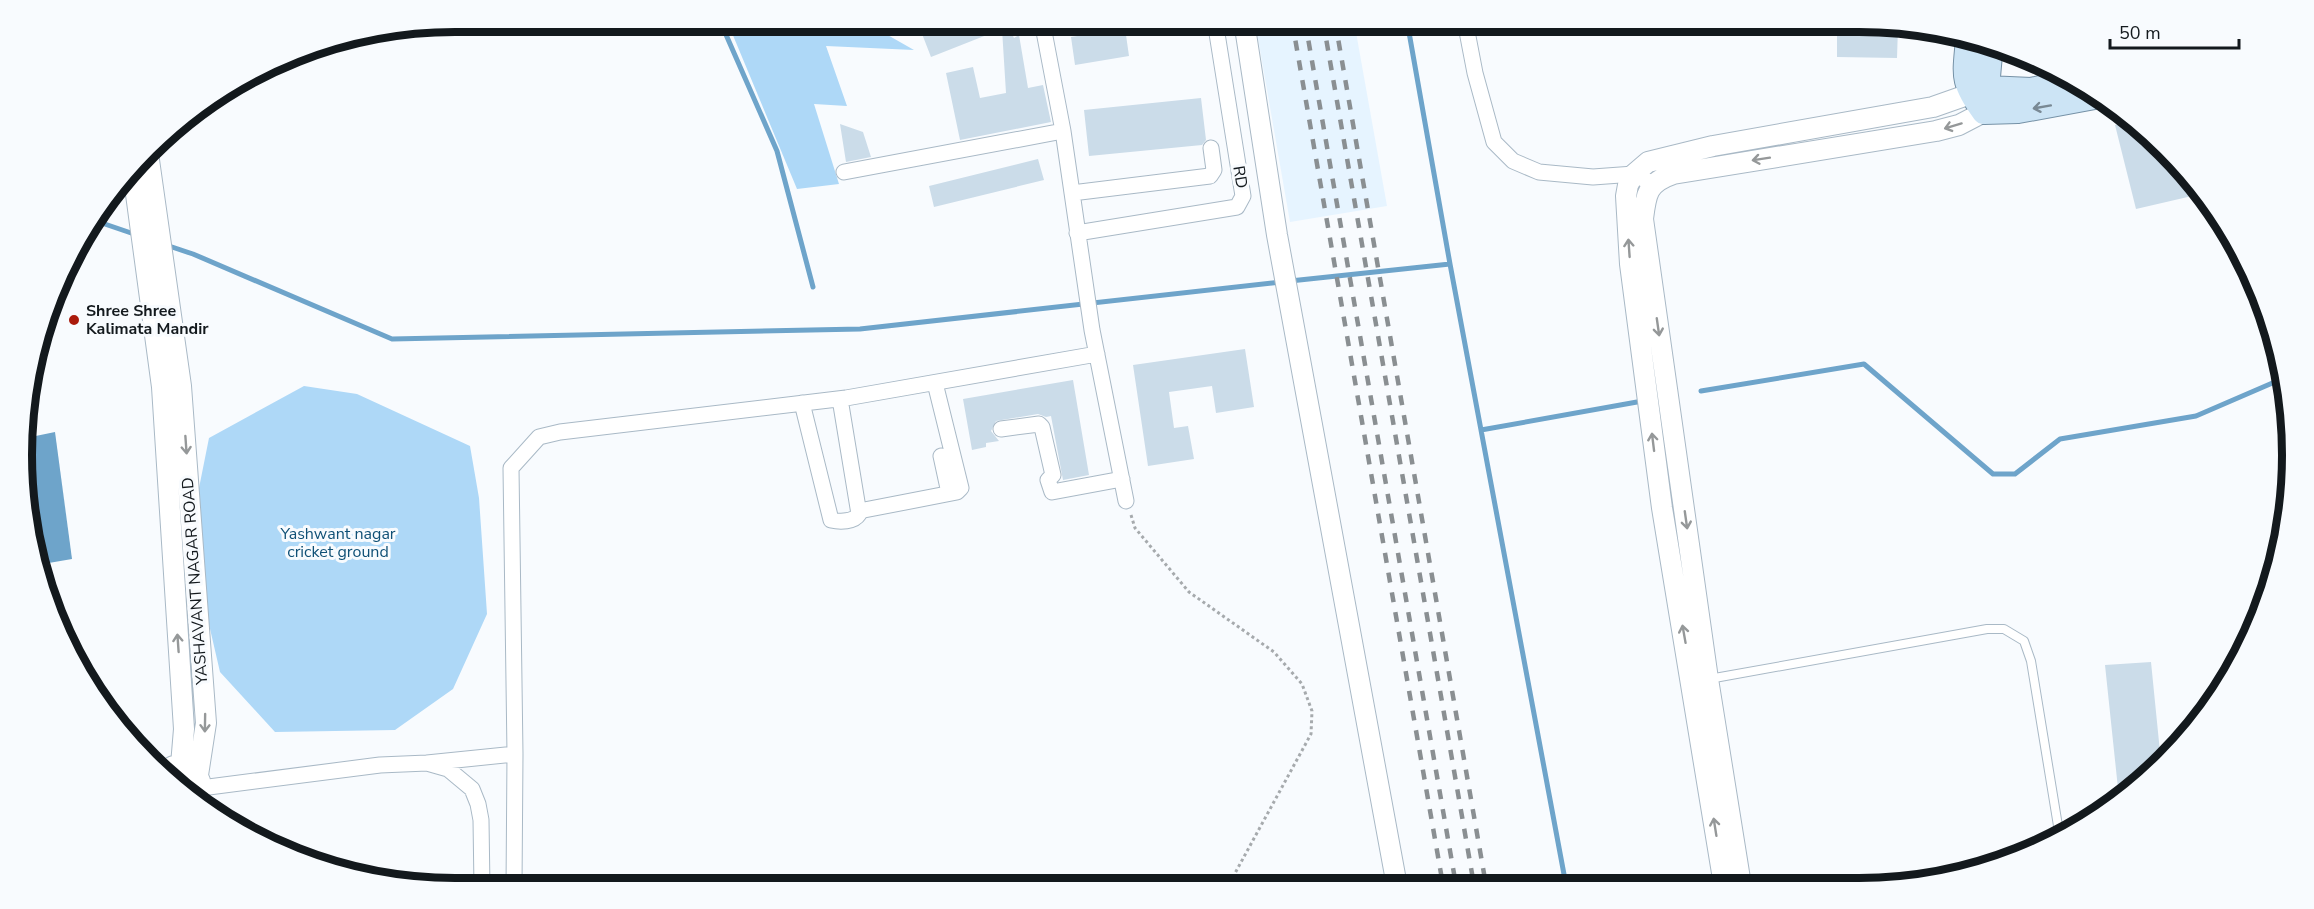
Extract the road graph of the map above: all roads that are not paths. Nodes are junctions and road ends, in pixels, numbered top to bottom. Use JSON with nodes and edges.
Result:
{"nodes":[{"id":1,"x":1044,"y":32,"type":"edge"},
{"id":2,"x":1217,"y":32,"type":"edge"},
{"id":3,"x":1246,"y":32,"type":"edge"},
{"id":4,"x":1468,"y":32,"type":"edge"},
{"id":5,"x":1967,"y":46,"type":"edge"},
{"id":6,"x":1989,"y":52,"type":"edge"},
{"id":7,"x":2062,"y":83,"type":"edge"},
{"id":8,"x":1978,"y":90,"type":"junction"},
{"id":9,"x":2087,"y":98,"type":"edge"},
{"id":10,"x":1984,"y":112,"type":"junction"},
{"id":11,"x":1063,"y":131,"type":"junction"},
{"id":12,"x":1211,"y":148,"type":"dead end"},
{"id":13,"x":148,"y":163,"type":"edge"},
{"id":14,"x":844,"y":172,"type":"dead end"},
{"id":15,"x":1634,"y":174,"type":"junction"},
{"id":16,"x":132,"y":181,"type":"edge"},
{"id":17,"x":1653,"y":184,"type":"junction"},
{"id":18,"x":1072,"y":193,"type":"junction"},
{"id":19,"x":148,"y":214,"type":"junction"},
{"id":20,"x":1077,"y":233,"type":"junction"},
{"id":21,"x":1097,"y":354,"type":"junction"},
{"id":22,"x":935,"y":383,"type":"junction"},
{"id":23,"x":840,"y":399,"type":"junction"},
{"id":24,"x":802,"y":403,"type":"junction"},
{"id":25,"x":1001,"y":429,"type":"dead end"},
{"id":26,"x":941,"y":456,"type":"dead end"},
{"id":27,"x":1122,"y":479,"type":"junction"},
{"id":28,"x":949,"y":493,"type":"junction"},
{"id":29,"x":1126,"y":501,"type":"road end"},
{"id":30,"x":859,"y":511,"type":"junction"},
{"id":31,"x":1708,"y":679,"type":"junction"},
{"id":32,"x":515,"y":754,"type":"junction"},
{"id":33,"x":427,"y":763,"type":"junction"},
{"id":34,"x":191,"y":785,"type":"edge"},
{"id":35,"x":2058,"y":828,"type":"edge"},
{"id":36,"x":482,"y":878,"type":"edge"},
{"id":37,"x":514,"y":878,"type":"edge"},
{"id":38,"x":1396,"y":878,"type":"edge"},
{"id":39,"x":1723,"y":878,"type":"edge"},
{"id":40,"x":1740,"y":878,"type":"edge"}],
"edges":[{"from":1,"to":11,"type":"street"},
{"from":2,"to":20,"type":"street","name":"RD"},
{"from":3,"to":38,"type":"street"},
{"from":4,"to":15,"type":"street"},
{"from":5,"to":8,"type":"main road"},
{"from":6,"to":8,"type":"main road"},
{"from":7,"to":8,"type":"main road"},
{"from":8,"to":10,"type":"main road"},
{"from":8,"to":15,"type":"street"},
{"from":9,"to":10,"type":"main road","one_way":true},
{"from":10,"to":17,"type":"street","one_way":true},
{"from":11,"to":14,"type":"street"},
{"from":11,"to":18,"type":"street"},
{"from":12,"to":18,"type":"street"},
{"from":13,"to":19,"type":"street"},
{"from":15,"to":17,"type":"street"},
{"from":39,"to":15,"type":"street","one_way":true},
{"from":16,"to":19,"type":"street"},
{"from":17,"to":31,"type":"street","one_way":true},
{"from":18,"to":20,"type":"street"},
{"from":19,"to":34,"type":"street","name":"YASHAVANT NAGAR ROAD"},
{"from":20,"to":21,"type":"street"},
{"from":21,"to":22,"type":"street"},
{"from":21,"to":27,"type":"street"},
{"from":22,"to":23,"type":"street"},
{"from":22,"to":28,"type":"street"},
{"from":23,"to":24,"type":"street"},
{"from":23,"to":30,"type":"street"},
{"from":24,"to":30,"type":"street"},
{"from":24,"to":32,"type":"street"},
{"from":25,"to":27,"type":"street"},
{"from":26,"to":28,"type":"street"},
{"from":27,"to":29,"type":"street"},
{"from":28,"to":30,"type":"street"},
{"from":31,"to":35,"type":"lane"},
{"from":31,"to":40,"type":"street"},
{"from":32,"to":33,"type":"street"},
{"from":32,"to":37,"type":"street"},
{"from":33,"to":34,"type":"street"},
{"from":33,"to":36,"type":"street"}]}
